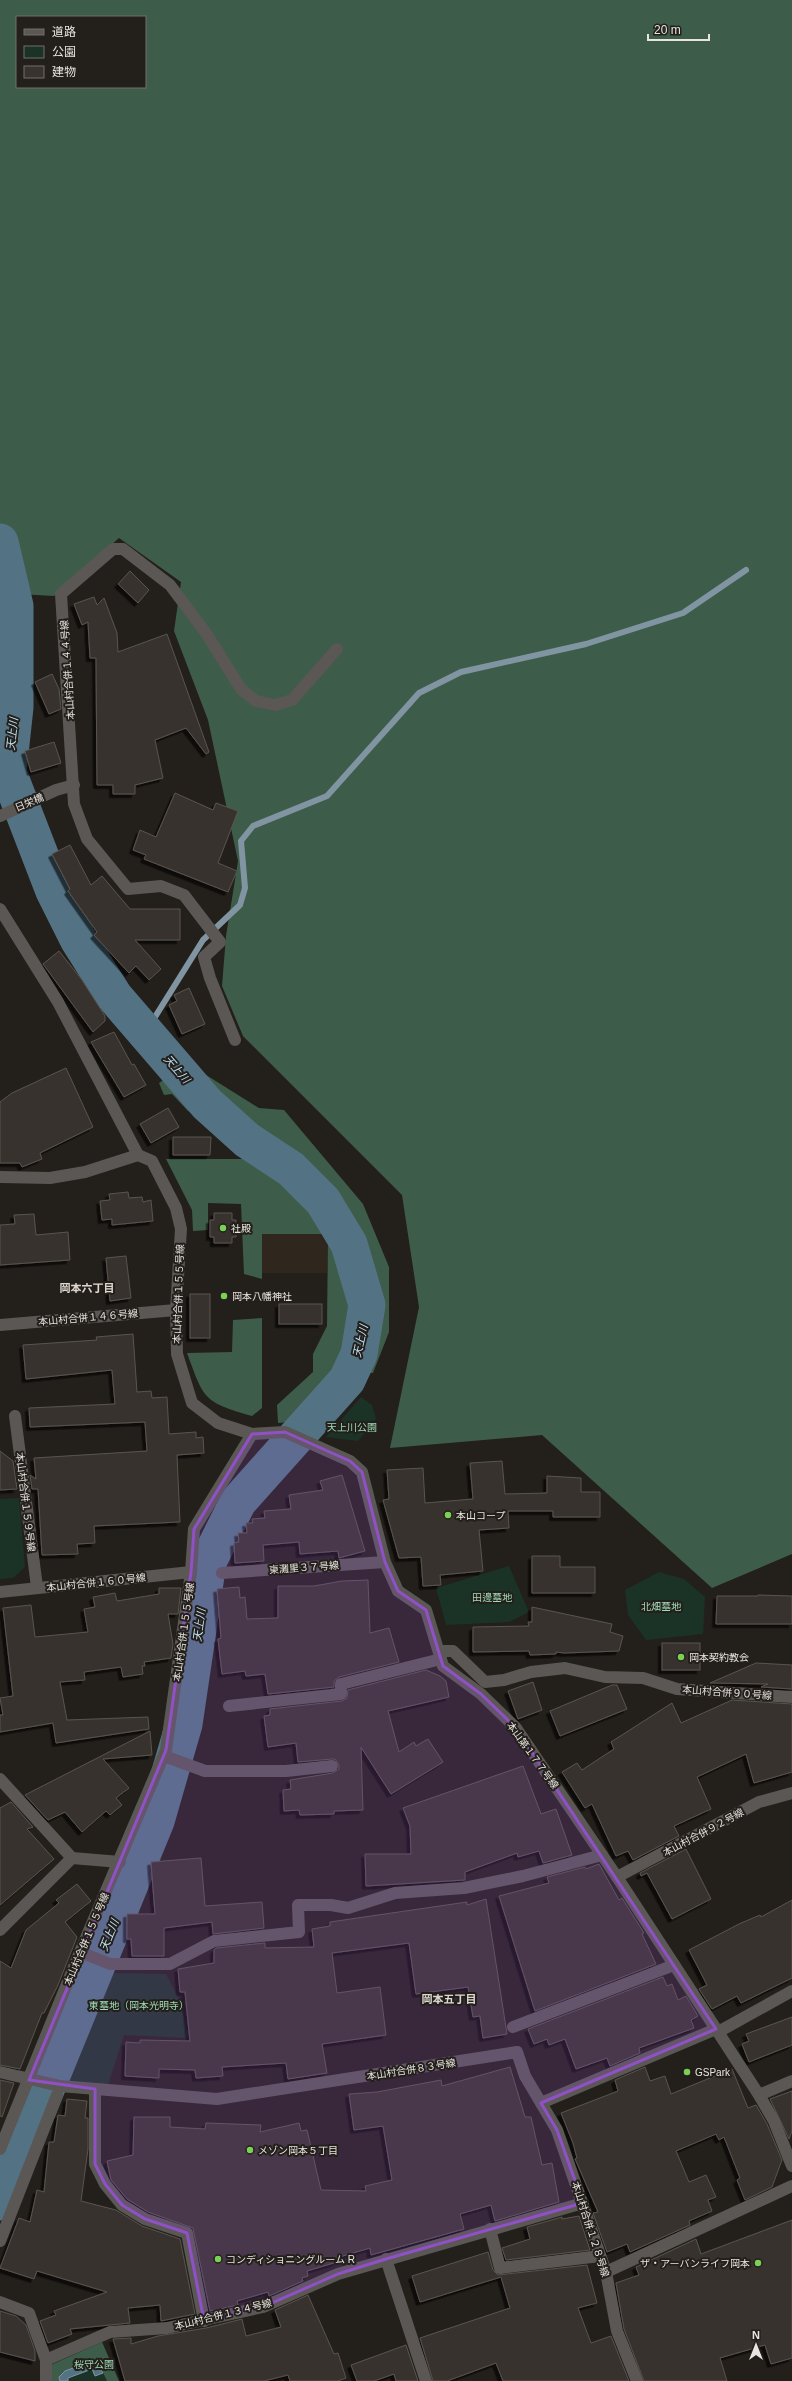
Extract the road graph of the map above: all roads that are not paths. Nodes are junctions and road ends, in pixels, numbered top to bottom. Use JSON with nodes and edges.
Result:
{"nodes":[{"id":1,"x":337,"y":649,"type":"dead end"},
{"id":2,"x":74,"y":785,"type":"junction"},
{"id":3,"x":1,"y":815,"type":"edge"},
{"id":4,"x":0,"y":910,"type":"edge"},
{"id":5,"x":235,"y":1040,"type":"dead end"},
{"id":6,"x":138,"y":1155,"type":"junction"},
{"id":7,"x":0,"y":1177,"type":"edge"},
{"id":8,"x":176,"y":1310,"type":"junction"},
{"id":9,"x":0,"y":1325,"type":"edge"},
{"id":10,"x":15,"y":1416,"type":"dead end"},
{"id":11,"x":252,"y":1434,"type":"junction"},
{"id":12,"x":385,"y":1562,"type":"junction"},
{"id":13,"x":191,"y":1572,"type":"junction"},
{"id":14,"x":222,"y":1573,"type":"dead end"},
{"id":15,"x":37,"y":1588,"type":"junction"},
{"id":16,"x":0,"y":1592,"type":"edge"},
{"id":17,"x":440,"y":1655,"type":"junction"},
{"id":18,"x":792,"y":1697,"type":"edge"},
{"id":19,"x":229,"y":1706,"type":"dead end"},
{"id":20,"x":166,"y":1757,"type":"junction"},
{"id":21,"x":332,"y":1766,"type":"dead end"},
{"id":22,"x":0,"y":1779,"type":"edge"},
{"id":23,"x":792,"y":1793,"type":"edge"},
{"id":24,"x":602,"y":1855,"type":"junction"},
{"id":25,"x":72,"y":1858,"type":"junction"},
{"id":26,"x":120,"y":1862,"type":"junction"},
{"id":27,"x":617,"y":1877,"type":"junction"},
{"id":28,"x":0,"y":1930,"type":"edge"},
{"id":29,"x":80,"y":1952,"type":"junction"},
{"id":30,"x":674,"y":1965,"type":"junction"},
{"id":31,"x":792,"y":1991,"type":"edge"},
{"id":32,"x":513,"y":2027,"type":"dead end"},
{"id":33,"x":717,"y":2031,"type":"junction"},
{"id":34,"x":0,"y":2072,"type":"edge"},
{"id":35,"x":29,"y":2080,"type":"junction"},
{"id":36,"x":792,"y":2081,"type":"edge"},
{"id":37,"x":95,"y":2089,"type":"junction"},
{"id":38,"x":59,"y":2090,"type":"junction"},
{"id":39,"x":759,"y":2095,"type":"junction"},
{"id":40,"x":541,"y":2103,"type":"junction"},
{"id":41,"x":0,"y":2149,"type":"edge"},
{"id":42,"x":792,"y":2166,"type":"edge"},
{"id":43,"x":792,"y":2186,"type":"edge"},
{"id":44,"x":583,"y":2203,"type":"junction"},
{"id":45,"x":490,"y":2230,"type":"junction"},
{"id":46,"x":0,"y":2241,"type":"edge"},
{"id":47,"x":600,"y":2256,"type":"junction"},
{"id":48,"x":386,"y":2259,"type":"junction"},
{"id":49,"x":606,"y":2272,"type":"junction"},
{"id":50,"x":0,"y":2302,"type":"edge"},
{"id":51,"x":204,"y":2321,"type":"junction"},
{"id":52,"x":46,"y":2360,"type":"junction"},
{"id":53,"x":46,"y":2381,"type":"edge"},
{"id":54,"x":426,"y":2381,"type":"edge"},
{"id":55,"x":637,"y":2381,"type":"edge"}],
"edges":[{"from":1,"to":2,"type":"street","name":"本山村合併１４４号線"},
{"from":2,"to":3,"type":"street","name":"日栄橋"},
{"from":2,"to":5,"type":"street","name":"本山村合併１４４号線"},
{"from":4,"to":6,"type":"street"},
{"from":6,"to":7,"type":"street"},
{"from":6,"to":8,"type":"street","name":"本山村合併１５５号線"},
{"from":8,"to":9,"type":"street","name":"本山村合併１４６号線"},
{"from":8,"to":11,"type":"street","name":"本山村合併１５５号線"},
{"from":10,"to":15,"type":"street","name":"本山村合併１５９号線"},
{"from":11,"to":12,"type":"street","name":"本山第１７７号線"},
{"from":11,"to":13,"type":"street","name":"本山村合併１５５号線"},
{"from":12,"to":14,"type":"street","name":"東灘里３７号線"},
{"from":12,"to":17,"type":"street","name":"本山第１７７号線"},
{"from":13,"to":15,"type":"street","name":"本山村合併１６０号線"},
{"from":13,"to":20,"type":"street","name":"本山村合併１５５号線"},
{"from":15,"to":16,"type":"street","name":"本山村合併１６０号線"},
{"from":17,"to":18,"type":"street","name":"本山村合併９０号線"},
{"from":17,"to":19,"type":"street"},
{"from":17,"to":24,"type":"street","name":"本山第１７７号線"},
{"from":20,"to":21,"type":"street"},
{"from":20,"to":26,"type":"street","name":"本山村合併１５５号線"},
{"from":22,"to":25,"type":"street"},
{"from":23,"to":27,"type":"street","name":"本山村合併９２号線"},
{"from":24,"to":27,"type":"street","name":"本山第１７７号線"},
{"from":24,"to":29,"type":"street"},
{"from":25,"to":26,"type":"street"},
{"from":25,"to":28,"type":"street"},
{"from":26,"to":29,"type":"street","name":"本山村合併１５５号線"},
{"from":27,"to":30,"type":"street","name":"本山第１７７号線"},
{"from":29,"to":35,"type":"street","name":"本山村合併１５５号線"},
{"from":30,"to":32,"type":"street"},
{"from":30,"to":33,"type":"street","name":"本山第１７７号線"},
{"from":31,"to":33,"type":"street"},
{"from":33,"to":39,"type":"street","name":"本山第１７７号線"},
{"from":33,"to":40,"type":"street"},
{"from":34,"to":35,"type":"street","name":"本山村合併８３号線"},
{"from":35,"to":38,"type":"street","name":"本山村合併８３号線"},
{"from":35,"to":41,"type":"street","name":"本山村合併１５５号線"},
{"from":36,"to":39,"type":"street"},
{"from":37,"to":38,"type":"street","name":"本山村合併８３号線"},
{"from":37,"to":40,"type":"street","name":"本山村合併８３号線"},
{"from":37,"to":51,"type":"street"},
{"from":38,"to":46,"type":"street"},
{"from":39,"to":42,"type":"street","name":"本山第１７７号線"},
{"from":40,"to":44,"type":"street","name":"本山村合併１２８号線"},
{"from":43,"to":49,"type":"street"},
{"from":44,"to":45,"type":"street","name":"本山村合併１３４号線"},
{"from":44,"to":47,"type":"street","name":"本山村合併１２８号線"},
{"from":45,"to":47,"type":"street"},
{"from":45,"to":48,"type":"street","name":"本山村合併１３４号線"},
{"from":47,"to":49,"type":"street","name":"本山村合併１２８号線"},
{"from":48,"to":51,"type":"street","name":"本山村合併１３４号線"},
{"from":48,"to":54,"type":"street"},
{"from":49,"to":55,"type":"street","name":"本山村合併１２８号線"},
{"from":50,"to":52,"type":"street"},
{"from":51,"to":52,"type":"street","name":"本山村合併１３４号線"},
{"from":52,"to":53,"type":"street"}]}
